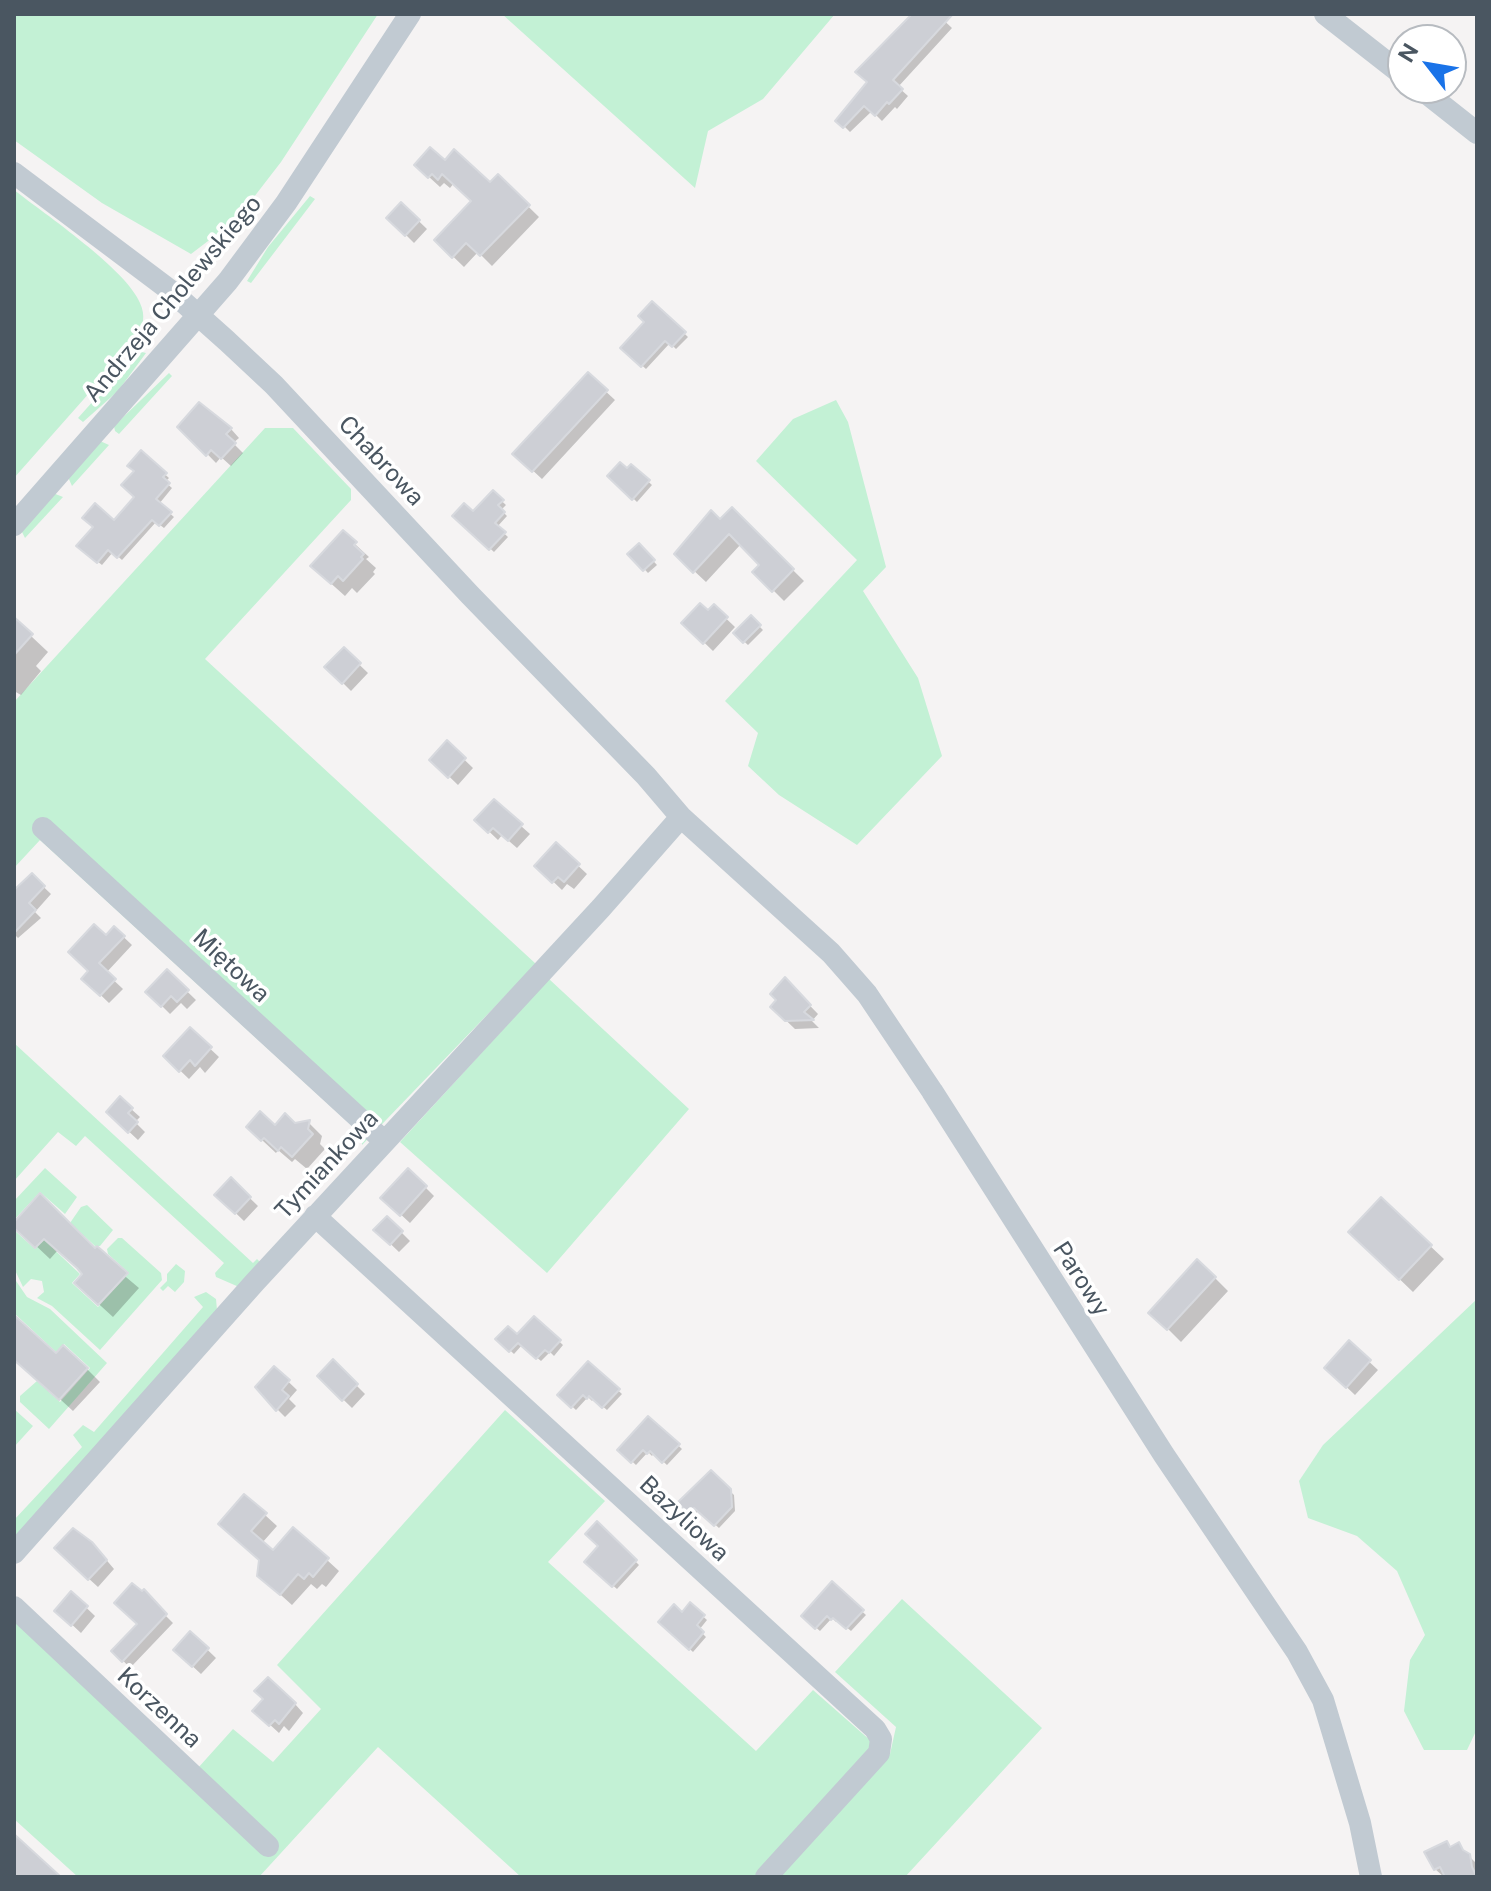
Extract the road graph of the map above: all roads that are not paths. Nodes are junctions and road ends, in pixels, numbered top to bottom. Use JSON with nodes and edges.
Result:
{"nodes":[{"id":1,"x":410,"y":14,"type":"edge"},
{"id":2,"x":1325,"y":14,"type":"edge"},
{"id":3,"x":1387,"y":62,"type":"edge"},
{"id":4,"x":1440,"y":104,"type":"edge"},
{"id":5,"x":1477,"y":133,"type":"edge"},
{"id":6,"x":14,"y":173,"type":"edge"},
{"id":7,"x":198,"y":315,"type":"junction"},
{"id":8,"x":14,"y":525,"type":"edge"},
{"id":9,"x":681,"y":817,"type":"junction"},
{"id":10,"x":43,"y":828,"type":"dead end"},
{"id":11,"x":384,"y":1141,"type":"junction"},
{"id":12,"x":315,"y":1216,"type":"junction"},
{"id":13,"x":14,"y":1553,"type":"edge"},
{"id":14,"x":14,"y":1607,"type":"edge"},
{"id":15,"x":268,"y":1846,"type":"dead end"},
{"id":16,"x":766,"y":1877,"type":"edge"},
{"id":17,"x":1371,"y":1877,"type":"edge"}],
"edges":[{"from":1,"to":7,"type":"street","name":"Andrzeja Cholewskiego"},
{"from":2,"to":3,"type":"street"},
{"from":4,"to":5,"type":"street"},
{"from":6,"to":7,"type":"street","name":"Chabrowa"},
{"from":7,"to":8,"type":"street","name":"Andrzeja Cholewskiego"},
{"from":7,"to":9,"type":"street","name":"Chabrowa"},
{"from":9,"to":11,"type":"street","name":"Tymiankowa"},
{"from":9,"to":17,"type":"street","name":"Parowy"},
{"from":10,"to":11,"type":"street","name":"Miętowa"},
{"from":11,"to":12,"type":"street","name":"Tymiankowa"},
{"from":12,"to":13,"type":"street","name":"Tymiankowa"},
{"from":12,"to":16,"type":"street","name":"Bazyliowa"},
{"from":14,"to":15,"type":"street","name":"Korzenna"}]}
